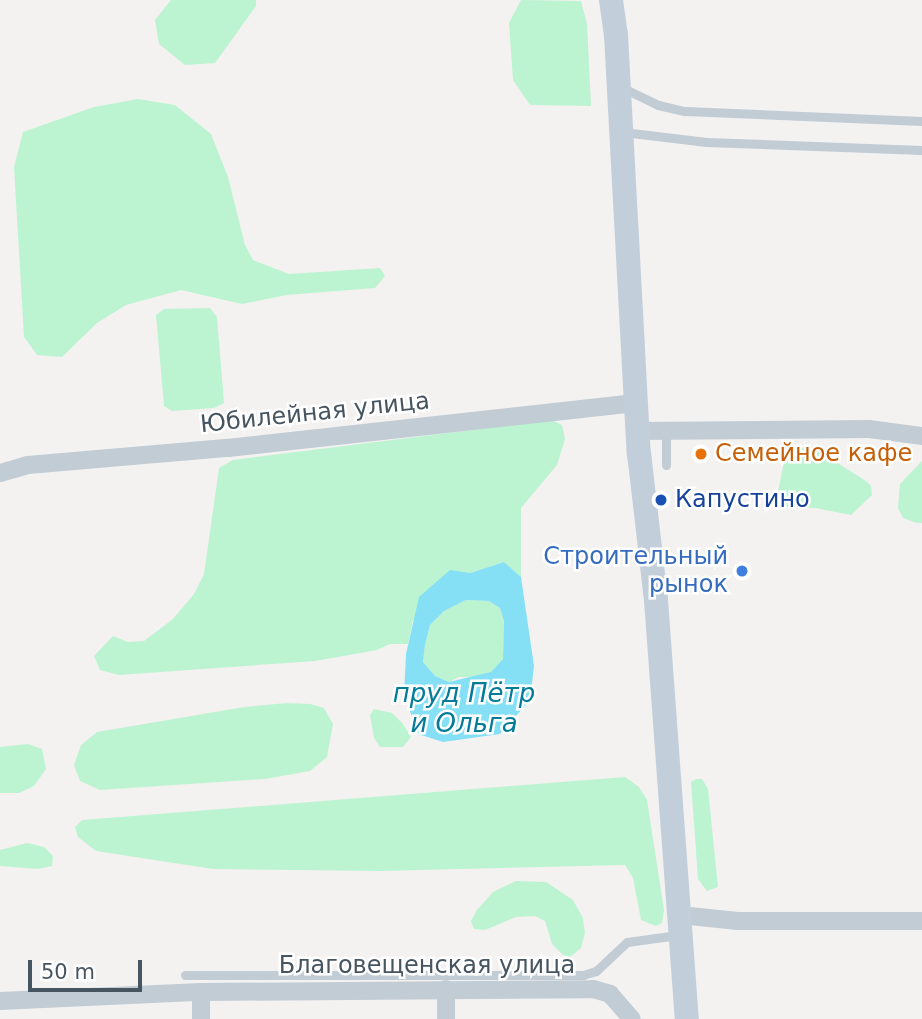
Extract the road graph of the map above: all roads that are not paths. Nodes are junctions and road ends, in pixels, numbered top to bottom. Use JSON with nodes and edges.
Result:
{"nodes":[{"id":1,"x":611,"y":0,"type":"edge"},
{"id":2,"x":619,"y":86,"type":"junction"},
{"id":3,"x":922,"y":121,"type":"edge"},
{"id":4,"x":618,"y":144,"type":"junction"},
{"id":5,"x":922,"y":150,"type":"edge"},
{"id":6,"x":636,"y":403,"type":"junction"},
{"id":7,"x":639,"y":431,"type":"junction"},
{"id":8,"x":666,"y":432,"type":"junction"},
{"id":9,"x":922,"y":436,"type":"edge"},
{"id":10,"x":666,"y":465,"type":"dead end"},
{"id":11,"x":0,"y":473,"type":"edge"},
{"id":12,"x":922,"y":922,"type":"edge"},
{"id":13,"x":680,"y":925,"type":"junction"},
{"id":14,"x":185,"y":975,"type":"dead end"},
{"id":15,"x":446,"y":989,"type":"junction"},
{"id":16,"x":201,"y":992,"type":"junction"},
{"id":17,"x":0,"y":1001,"type":"edge"},
{"id":18,"x":201,"y":1019,"type":"edge"},
{"id":19,"x":446,"y":1019,"type":"edge"},
{"id":20,"x":632,"y":1019,"type":"edge"},
{"id":21,"x":687,"y":1019,"type":"edge"}],
"edges":[{"from":1,"to":2,"type":"main road"},
{"from":2,"to":3,"type":"lane"},
{"from":2,"to":4,"type":"main road"},
{"from":4,"to":5,"type":"lane"},
{"from":4,"to":6,"type":"main road"},
{"from":6,"to":7,"type":"main road"},
{"from":6,"to":11,"type":"street","name":"Юбилейная улица"},
{"from":7,"to":8,"type":"street"},
{"from":7,"to":13,"type":"main road"},
{"from":8,"to":9,"type":"street"},
{"from":8,"to":10,"type":"lane"},
{"from":12,"to":13,"type":"street"},
{"from":13,"to":14,"type":"lane"},
{"from":13,"to":21,"type":"main road"},
{"from":15,"to":16,"type":"street","name":"Благовещенская улица"},
{"from":15,"to":19,"type":"street"},
{"from":15,"to":20,"type":"street","name":"Благовещенская улица"},
{"from":16,"to":17,"type":"street","name":"Благовещенская улица"},
{"from":16,"to":18,"type":"street"}]}
